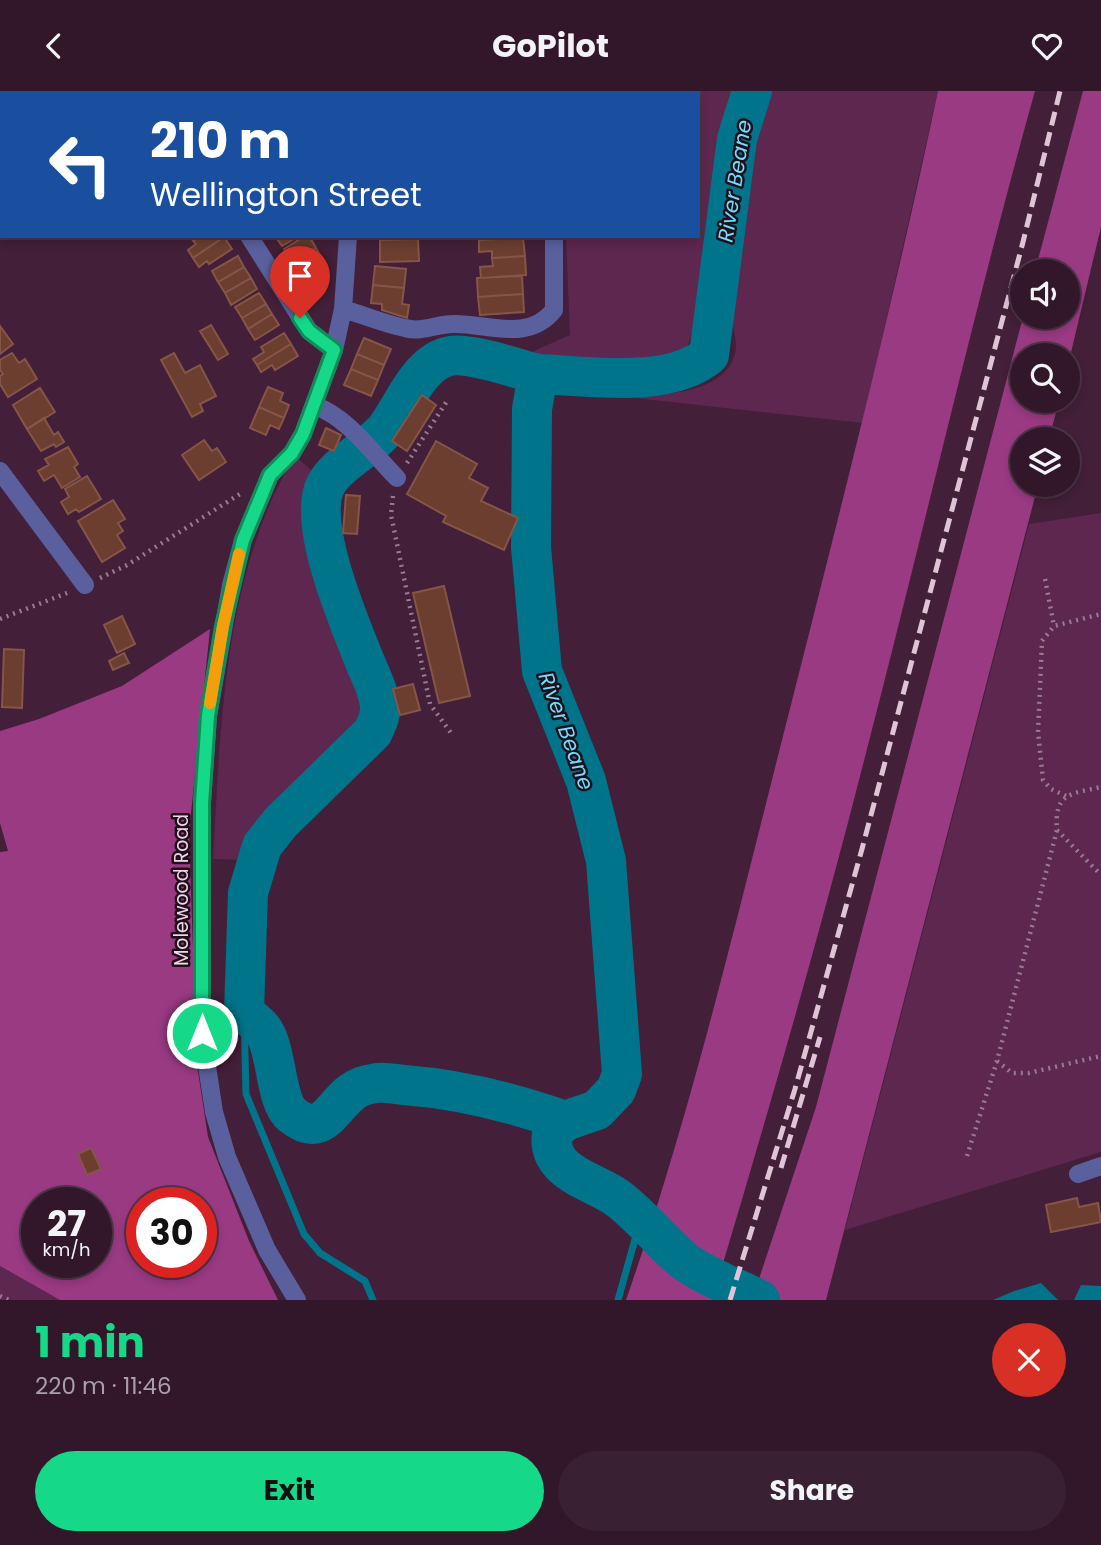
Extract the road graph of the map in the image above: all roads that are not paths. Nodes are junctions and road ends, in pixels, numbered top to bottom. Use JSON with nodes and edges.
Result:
{"nodes":[{"id":1,"x":250,"y":238,"type":"edge"},
{"id":2,"x":348,"y":238,"type":"edge"},
{"id":3,"x":554,"y":238,"type":"edge"},
{"id":4,"x":343,"y":309,"type":"junction"},
{"id":5,"x":334,"y":350,"type":"junction"},
{"id":6,"x":314,"y":405,"type":"junction"},
{"id":7,"x":0,"y":471,"type":"edge"},
{"id":8,"x":397,"y":478,"type":"road end"},
{"id":9,"x":85,"y":585,"type":"road end"},
{"id":10,"x":1101,"y":1166,"type":"edge"},
{"id":11,"x":1077,"y":1174,"type":"dead end"},
{"id":12,"x":298,"y":1300,"type":"edge"}],
"edges":[{"from":1,"to":5,"type":"street"},
{"from":2,"to":4,"type":"street","name":"Molewood Road"},
{"from":3,"to":4,"type":"street"},
{"from":4,"to":5,"type":"street","name":"Molewood Road"},
{"from":5,"to":6,"type":"street","name":"Molewood Road"},
{"from":6,"to":8,"type":"street"},
{"from":6,"to":12,"type":"street","name":"Molewood Road"},
{"from":7,"to":9,"type":"street"},
{"from":10,"to":11,"type":"street"}]}
